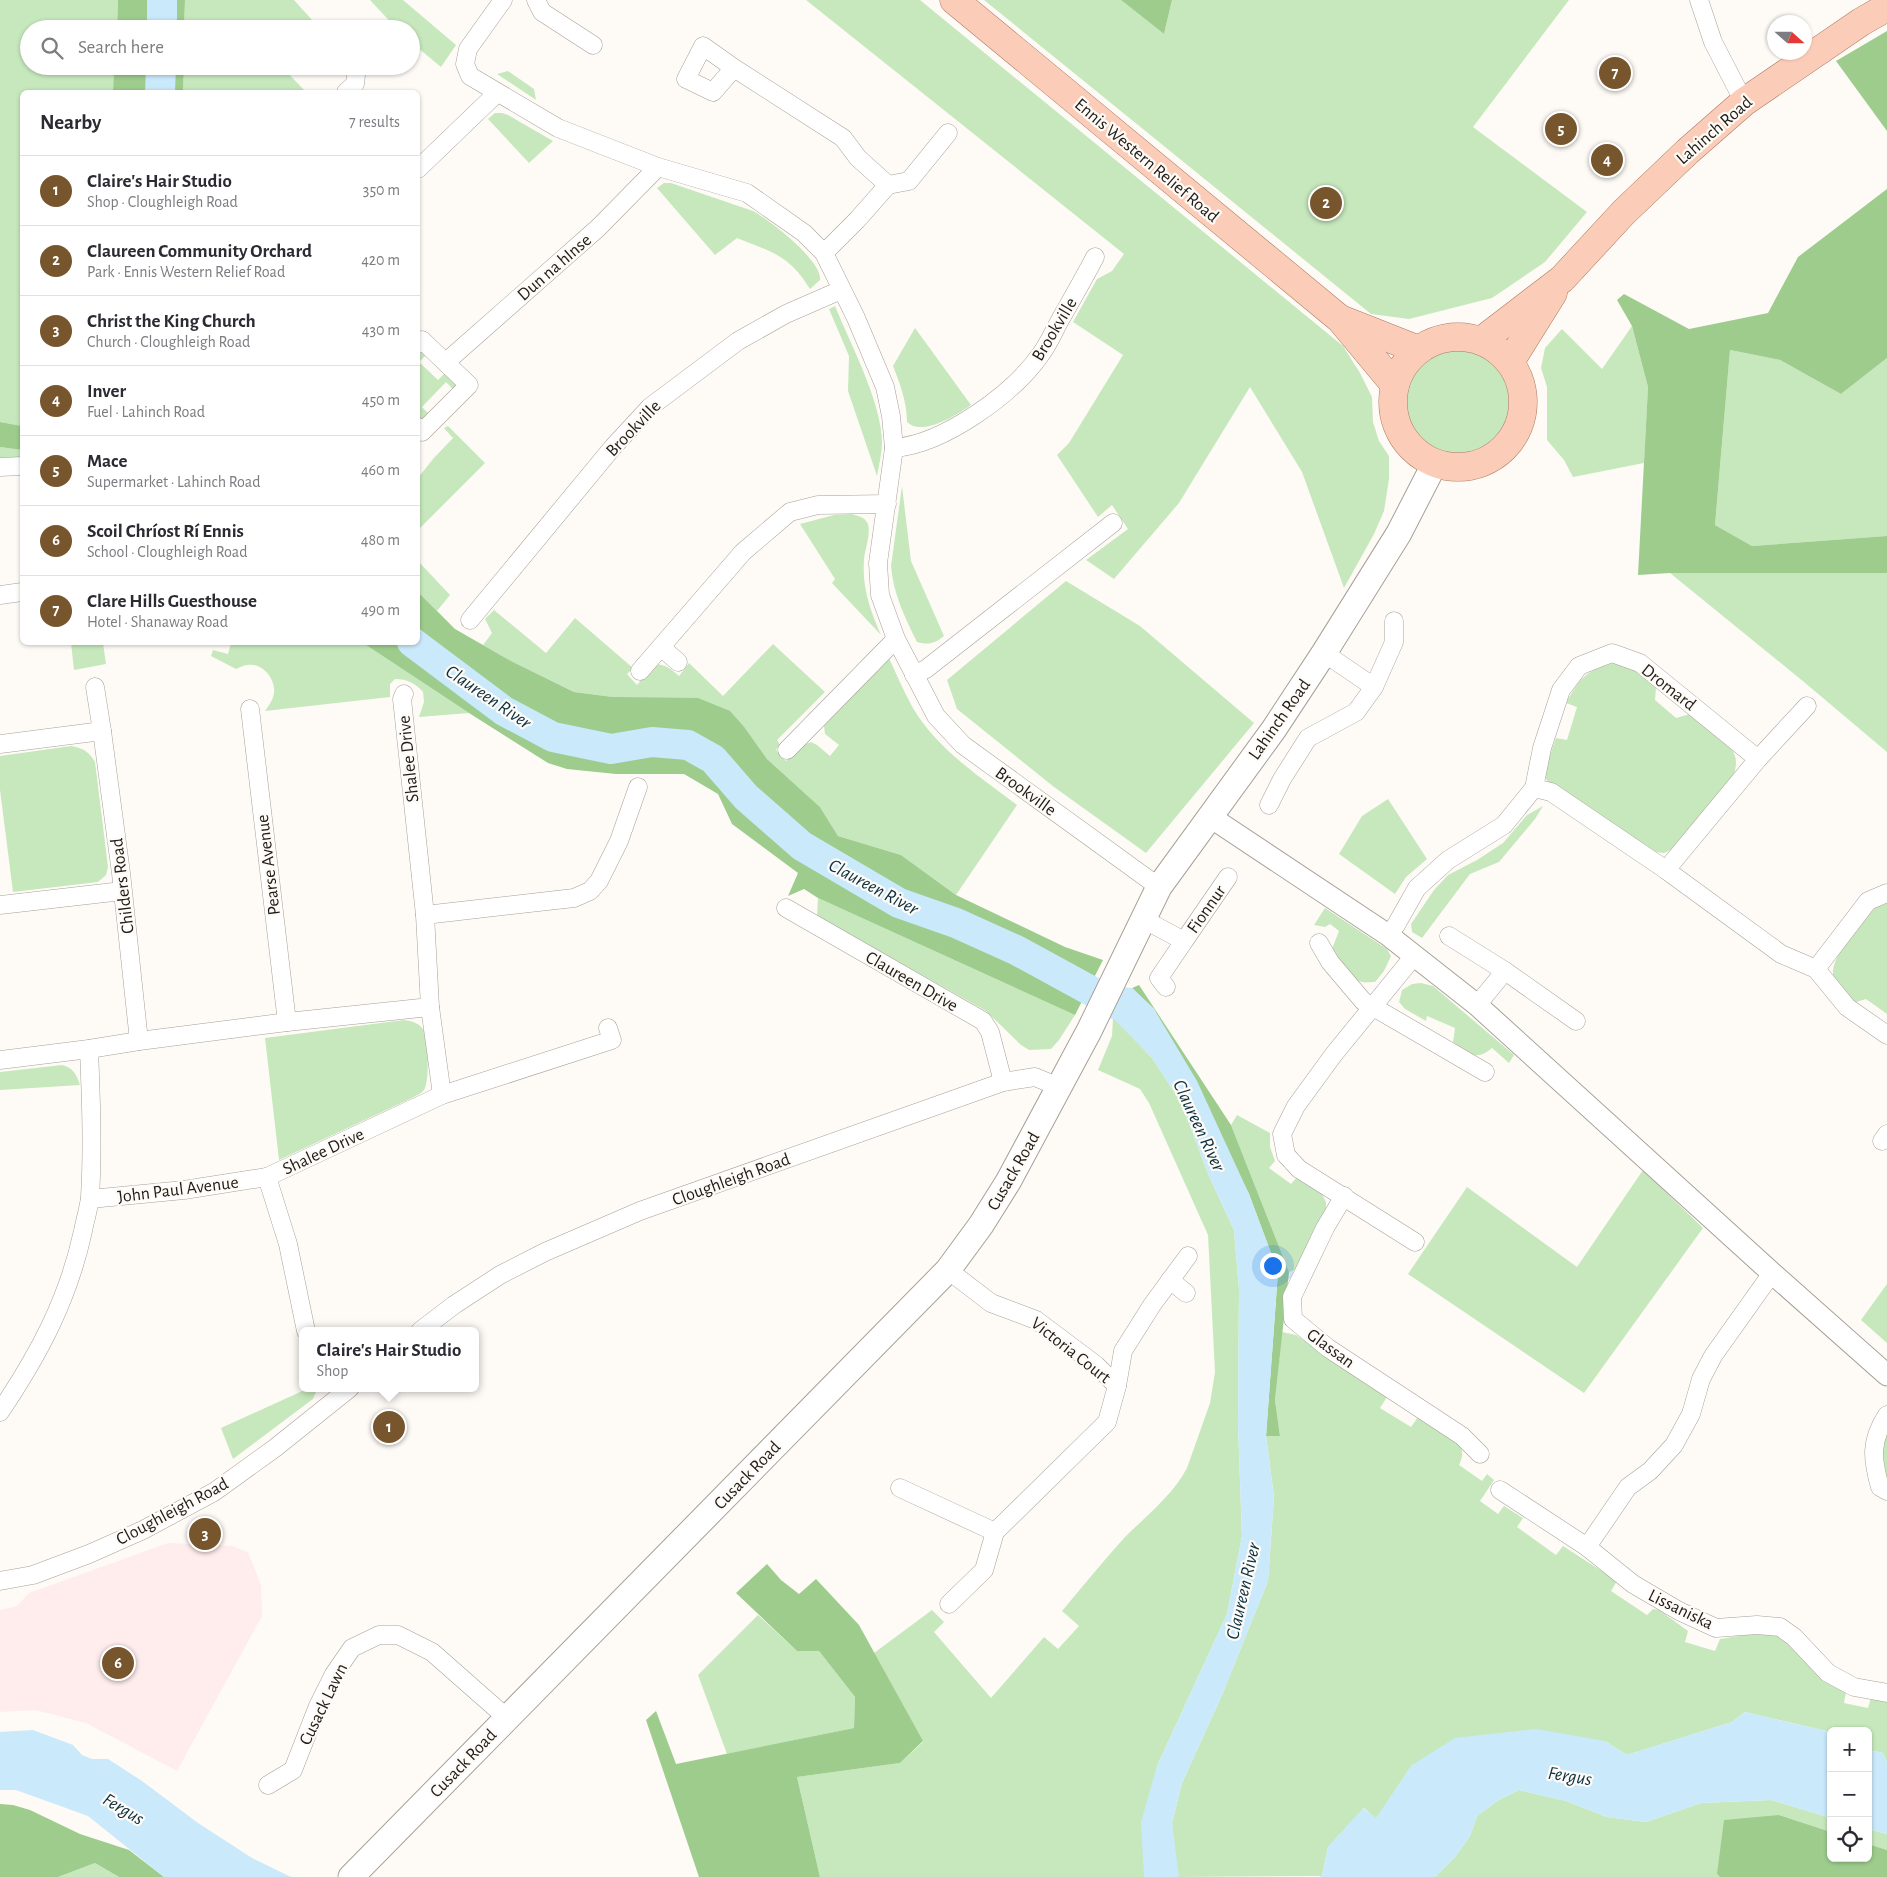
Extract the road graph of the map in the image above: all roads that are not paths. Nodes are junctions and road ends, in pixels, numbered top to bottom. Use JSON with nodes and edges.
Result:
{"nodes":[{"id":1,"x":503,"y":0,"type":"edge"},
{"id":2,"x":536,"y":0,"type":"edge"},
{"id":3,"x":954,"y":0,"type":"edge"},
{"id":4,"x":1699,"y":0,"type":"edge"},
{"id":5,"x":1887,"y":8,"type":"edge"},
{"id":6,"x":593,"y":45,"type":"dead end"},
{"id":7,"x":734,"y":68,"type":"dead end"},
{"id":8,"x":356,"y":75,"type":"edge"},
{"id":9,"x":348,"y":90,"type":"edge"},
{"id":10,"x":497,"y":93,"type":"junction"},
{"id":11,"x":1744,"y":102,"type":"junction"},
{"id":12,"x":948,"y":133,"type":"dead end"},
{"id":13,"x":420,"y":167,"type":"edge"},
{"id":14,"x":658,"y":168,"type":"junction"},
{"id":15,"x":888,"y":185,"type":"junction"},
{"id":16,"x":824,"y":253,"type":"junction"},
{"id":17,"x":1095,"y":257,"type":"dead end"},
{"id":18,"x":1562,"y":279,"type":"junction"},
{"id":19,"x":841,"y":290,"type":"junction"},
{"id":20,"x":1340,"y":319,"type":"junction"},
{"id":21,"x":1481,"y":341,"type":"junction"},
{"id":22,"x":420,"y":342,"type":"edge"},
{"id":23,"x":1419,"y":350,"type":"junction"},
{"id":24,"x":446,"y":362,"type":"junction"},
{"id":25,"x":1510,"y":362,"type":"junction"},
{"id":26,"x":1395,"y":385,"type":"junction"},
{"id":27,"x":420,"y":430,"type":"edge"},
{"id":28,"x":894,"y":448,"type":"junction"},
{"id":29,"x":1435,"y":463,"type":"junction"},
{"id":30,"x":20,"y":466,"type":"edge"},
{"id":31,"x":0,"y":467,"type":"edge"},
{"id":32,"x":887,"y":504,"type":"junction"},
{"id":33,"x":1113,"y":523,"type":"dead end"},
{"id":34,"x":20,"y":592,"type":"edge"},
{"id":35,"x":0,"y":595,"type":"edge"},
{"id":36,"x":470,"y":620,"type":"dead end"},
{"id":37,"x":1394,"y":621,"type":"dead end"},
{"id":38,"x":896,"y":639,"type":"junction"},
{"id":39,"x":661,"y":647,"type":"junction"},
{"id":40,"x":1324,"y":653,"type":"junction"},
{"id":41,"x":678,"y":662,"type":"dead end"},
{"id":42,"x":640,"y":671,"type":"dead end"},
{"id":43,"x":914,"y":675,"type":"junction"},
{"id":44,"x":95,"y":687,"type":"dead end"},
{"id":45,"x":1374,"y":687,"type":"junction"},
{"id":46,"x":404,"y":694,"type":"dead end"},
{"id":47,"x":1807,"y":706,"type":"dead end"},
{"id":48,"x":250,"y":709,"type":"dead end"},
{"id":49,"x":102,"y":731,"type":"junction"},
{"id":50,"x":0,"y":744,"type":"edge"},
{"id":51,"x":786,"y":750,"type":"dead end"},
{"id":52,"x":1758,"y":759,"type":"junction"},
{"id":53,"x":638,"y":787,"type":"dead end"},
{"id":54,"x":1534,"y":788,"type":"junction"},
{"id":55,"x":1269,"y":805,"type":"dead end"},
{"id":56,"x":1209,"y":816,"type":"junction"},
{"id":57,"x":1666,"y":870,"type":"junction"},
{"id":58,"x":1228,"y":877,"type":"dead end"},
{"id":59,"x":1159,"y":887,"type":"junction"},
{"id":60,"x":122,"y":890,"type":"junction"},
{"id":61,"x":1887,"y":893,"type":"edge"},
{"id":62,"x":0,"y":905,"type":"edge"},
{"id":63,"x":786,"y":908,"type":"dead end"},
{"id":64,"x":425,"y":915,"type":"junction"},
{"id":65,"x":1142,"y":919,"type":"junction"},
{"id":66,"x":1388,"y":936,"type":"junction"},
{"id":67,"x":1449,"y":936,"type":"dead end"},
{"id":68,"x":1184,"y":941,"type":"junction"},
{"id":69,"x":1320,"y":943,"type":"dead end"},
{"id":70,"x":1414,"y":956,"type":"junction"},
{"id":71,"x":1816,"y":970,"type":"junction"},
{"id":72,"x":1505,"y":971,"type":"junction"},
{"id":73,"x":1166,"y":987,"type":"dead end"},
{"id":74,"x":1477,"y":1005,"type":"junction"},
{"id":75,"x":430,"y":1007,"type":"junction"},
{"id":76,"x":1372,"y":1007,"type":"junction"},
{"id":77,"x":287,"y":1022,"type":"junction"},
{"id":78,"x":1576,"y":1022,"type":"dead end"},
{"id":79,"x":608,"y":1028,"type":"dead end"},
{"id":80,"x":1089,"y":1031,"type":"joint"},
{"id":81,"x":1887,"y":1035,"type":"edge"},
{"id":82,"x":139,"y":1041,"type":"junction"},
{"id":83,"x":89,"y":1050,"type":"junction"},
{"id":84,"x":0,"y":1060,"type":"edge"},
{"id":85,"x":1484,"y":1072,"type":"dead end"},
{"id":86,"x":1003,"y":1082,"type":"junction"},
{"id":87,"x":1059,"y":1087,"type":"junction"},
{"id":88,"x":442,"y":1096,"type":"junction"},
{"id":89,"x":267,"y":1177,"type":"junction"},
{"id":90,"x":1344,"y":1196,"type":"junction"},
{"id":91,"x":90,"y":1199,"type":"junction"},
{"id":92,"x":1415,"y":1242,"type":"dead end"},
{"id":93,"x":1188,"y":1256,"type":"dead end"},
{"id":94,"x":948,"y":1270,"type":"junction"},
{"id":95,"x":1772,"y":1274,"type":"junction"},
{"id":96,"x":1170,"y":1280,"type":"junction"},
{"id":97,"x":1186,"y":1293,"type":"dead end"},
{"id":98,"x":305,"y":1327,"type":"edge"},
{"id":99,"x":425,"y":1327,"type":"edge"},
{"id":100,"x":1887,"y":1374,"type":"edge"},
{"id":101,"x":1117,"y":1386,"type":"junction"},
{"id":102,"x":339,"y":1392,"type":"edge"},
{"id":103,"x":0,"y":1412,"type":"edge"},
{"id":104,"x":1887,"y":1415,"type":"edge"},
{"id":105,"x":1480,"y":1454,"type":"dead end"},
{"id":106,"x":900,"y":1488,"type":"dead end"},
{"id":107,"x":1500,"y":1490,"type":"dead end"},
{"id":108,"x":1887,"y":1491,"type":"edge"},
{"id":109,"x":995,"y":1532,"type":"junction"},
{"id":110,"x":1587,"y":1548,"type":"junction"},
{"id":111,"x":0,"y":1581,"type":"edge"},
{"id":112,"x":949,"y":1604,"type":"dead end"},
{"id":113,"x":1887,"y":1693,"type":"edge"},
{"id":114,"x":507,"y":1718,"type":"junction"},
{"id":115,"x":268,"y":1785,"type":"dead end"},
{"id":116,"x":351,"y":1877,"type":"edge"}],
"edges":[{"from":1,"to":10,"type":"street"},
{"from":2,"to":6,"type":"street"},
{"from":3,"to":20,"type":"main road","name":"Ennis Western Relief Road"},
{"from":4,"to":11,"type":"street"},
{"from":5,"to":11,"type":"main road","name":"Lahinch Road"},
{"from":7,"to":15,"type":"street"},
{"from":8,"to":9,"type":"street"},
{"from":10,"to":13,"type":"street"},
{"from":10,"to":14,"type":"street"},
{"from":11,"to":18,"type":"main road","name":"Lahinch Road"},
{"from":12,"to":15,"type":"street"},
{"from":14,"to":16,"type":"street"},
{"from":14,"to":24,"type":"street","name":"Dun na hInse"},
{"from":15,"to":16,"type":"street"},
{"from":16,"to":19,"type":"street"},
{"from":17,"to":28,"type":"street","name":"Brookville"},
{"from":18,"to":21,"type":"main road","name":"Lahinch Road"},
{"from":18,"to":25,"type":"main road","name":"Lahinch Road"},
{"from":19,"to":28,"type":"street"},
{"from":19,"to":36,"type":"street","name":"Brookville"},
{"from":20,"to":23,"type":"main road","name":"Ennis Western Relief Road"},
{"from":20,"to":26,"type":"main road","name":"Ennis Western Relief Road"},
{"from":21,"to":23,"type":"main road"},
{"from":21,"to":25,"type":"main road"},
{"from":22,"to":24,"type":"street"},
{"from":23,"to":26,"type":"main road"},
{"from":24,"to":27,"type":"street"},
{"from":25,"to":29,"type":"main road"},
{"from":26,"to":29,"type":"main road"},
{"from":28,"to":32,"type":"street","name":"Brookville"},
{"from":29,"to":40,"type":"main road","name":"Lahinch Road"},
{"from":30,"to":31,"type":"street"},
{"from":32,"to":38,"type":"street","name":"Brookville"},
{"from":32,"to":39,"type":"street"},
{"from":33,"to":43,"type":"street"},
{"from":34,"to":35,"type":"street"},
{"from":37,"to":45,"type":"street"},
{"from":38,"to":43,"type":"street","name":"Brookville"},
{"from":38,"to":51,"type":"street"},
{"from":39,"to":41,"type":"street"},
{"from":39,"to":42,"type":"street"},
{"from":40,"to":45,"type":"street"},
{"from":40,"to":56,"type":"main road","name":"Lahinch Road"},
{"from":43,"to":59,"type":"street","name":"Brookville"},
{"from":44,"to":49,"type":"street","name":"Childers Road"},
{"from":45,"to":55,"type":"street"},
{"from":46,"to":64,"type":"street","name":"Shalee Drive"},
{"from":47,"to":52,"type":"street"},
{"from":48,"to":77,"type":"street","name":"Pearse Avenue"},
{"from":49,"to":50,"type":"street"},
{"from":49,"to":60,"type":"street","name":"Childers Road"},
{"from":52,"to":54,"type":"street","name":"Dromard"},
{"from":52,"to":57,"type":"street"},
{"from":53,"to":64,"type":"street"},
{"from":54,"to":57,"type":"street"},
{"from":54,"to":66,"type":"street","name":"Dromard"},
{"from":56,"to":59,"type":"main road","name":"Lahinch Road"},
{"from":56,"to":66,"type":"street"},
{"from":57,"to":71,"type":"street"},
{"from":58,"to":68,"type":"street","name":"Fionnur"},
{"from":59,"to":65,"type":"main road","name":"Lahinch Road"},
{"from":60,"to":62,"type":"street"},
{"from":60,"to":82,"type":"street","name":"Childers Road"},
{"from":61,"to":71,"type":"street"},
{"from":63,"to":86,"type":"street","name":"Claureen Drive"},
{"from":64,"to":75,"type":"street","name":"Shalee Drive"},
{"from":65,"to":68,"type":"street","name":"Fionnur"},
{"from":65,"to":80,"type":"main road","name":"Lahinch Road"},
{"from":66,"to":70,"type":"street"},
{"from":67,"to":72,"type":"street"},
{"from":68,"to":73,"type":"street","name":"Fionnur"},
{"from":69,"to":76,"type":"street"},
{"from":70,"to":74,"type":"street"},
{"from":70,"to":76,"type":"street"},
{"from":71,"to":81,"type":"street"},
{"from":72,"to":74,"type":"street"},
{"from":72,"to":78,"type":"street"},
{"from":74,"to":95,"type":"street"},
{"from":75,"to":77,"type":"street"},
{"from":75,"to":88,"type":"street","name":"Shalee Drive"},
{"from":76,"to":85,"type":"street"},
{"from":76,"to":90,"type":"street"},
{"from":77,"to":82,"type":"street"},
{"from":79,"to":88,"type":"street","name":"Shalee Drive"},
{"from":80,"to":87,"type":"main road","name":"Cusack Road"},
{"from":82,"to":83,"type":"street"},
{"from":83,"to":84,"type":"street"},
{"from":83,"to":91,"type":"street","name":"John Paul Avenue"},
{"from":86,"to":87,"type":"street","name":"Cloughleigh Road"},
{"from":86,"to":99,"type":"street","name":"Cloughleigh Road"},
{"from":87,"to":94,"type":"main road","name":"Cusack Road"},
{"from":88,"to":89,"type":"street","name":"Shalee Drive"},
{"from":89,"to":91,"type":"street","name":"John Paul Avenue"},
{"from":89,"to":98,"type":"street","name":"Shalee Drive"},
{"from":90,"to":92,"type":"street"},
{"from":90,"to":105,"type":"street","name":"Glassan"},
{"from":91,"to":103,"type":"street","name":"John Paul Avenue"},
{"from":93,"to":96,"type":"street","name":"Victoria Court"},
{"from":94,"to":101,"type":"street","name":"Victoria Court"},
{"from":94,"to":114,"type":"main road","name":"Cusack Road"},
{"from":95,"to":100,"type":"street"},
{"from":95,"to":110,"type":"street"},
{"from":96,"to":97,"type":"street"},
{"from":96,"to":101,"type":"street","name":"Victoria Court"},
{"from":101,"to":109,"type":"street","name":"Victoria Court"},
{"from":102,"to":111,"type":"street","name":"Cloughleigh Road"},
{"from":104,"to":108,"type":"street"},
{"from":106,"to":109,"type":"street"},
{"from":107,"to":110,"type":"street","name":"Lissaniska"},
{"from":109,"to":112,"type":"street","name":"Victoria Court"},
{"from":110,"to":113,"type":"street","name":"Lissaniska"},
{"from":114,"to":115,"type":"street","name":"Cusack Lawn"},
{"from":114,"to":116,"type":"main road","name":"Cusack Road"}]}
